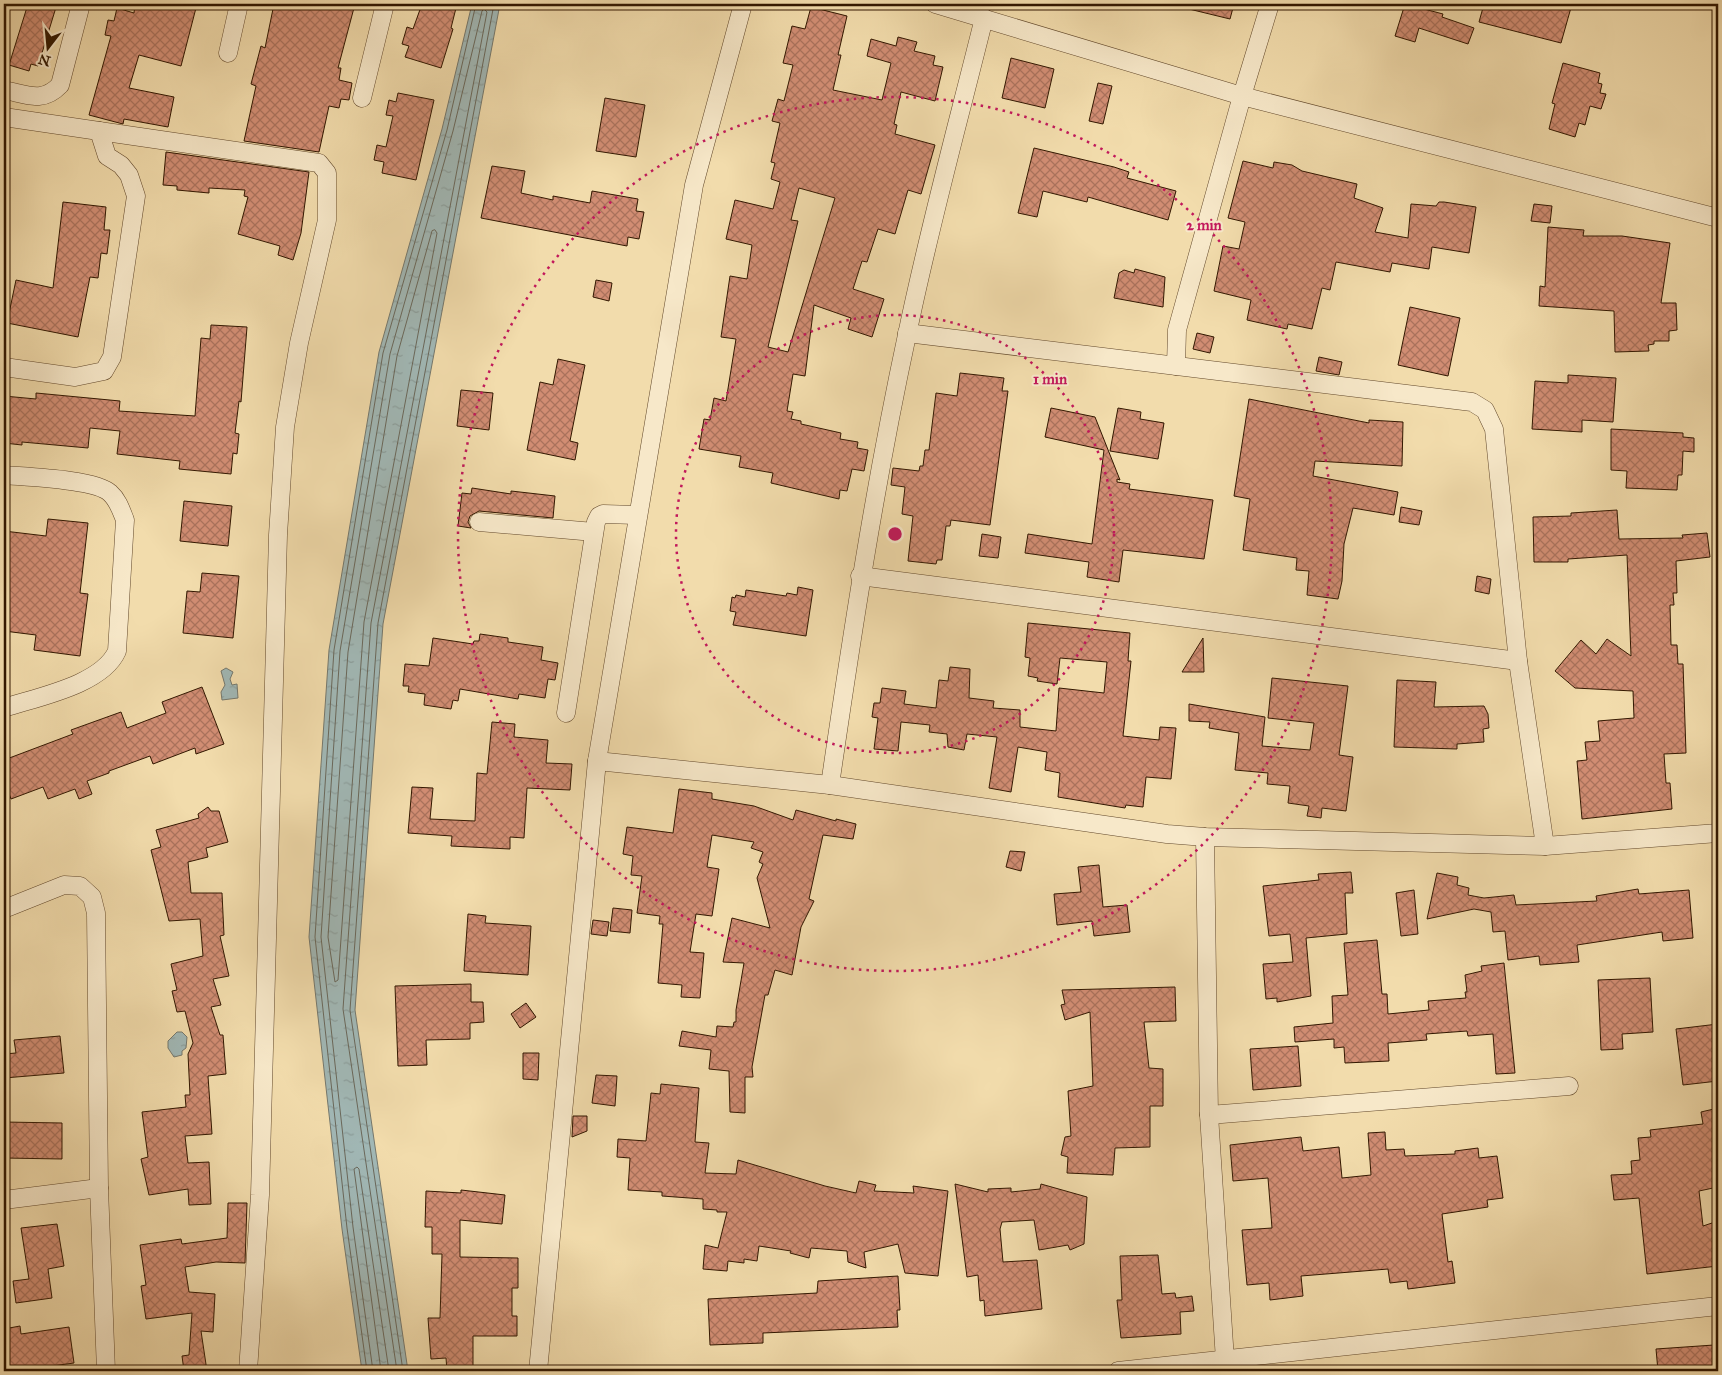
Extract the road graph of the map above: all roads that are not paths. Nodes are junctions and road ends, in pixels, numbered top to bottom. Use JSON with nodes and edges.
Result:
{"nodes":[{"id":1,"x":81,"y":4,"type":"edge"},
{"id":2,"x":239,"y":4,"type":"edge"},
{"id":3,"x":385,"y":4,"type":"edge"},
{"id":4,"x":744,"y":4,"type":"edge"},
{"id":5,"x":935,"y":4,"type":"edge"},
{"id":6,"x":1270,"y":4,"type":"edge"},
{"id":7,"x":984,"y":18,"type":"junction"},
{"id":8,"x":228,"y":53,"type":"dead end"},
{"id":9,"x":4,"y":90,"type":"edge"},
{"id":10,"x":1242,"y":96,"type":"junction"},
{"id":11,"x":362,"y":98,"type":"dead end"},
{"id":12,"x":4,"y":117,"type":"edge"},
{"id":13,"x":99,"y":131,"type":"junction"},
{"id":14,"x":1718,"y":218,"type":"edge"},
{"id":15,"x":907,"y":333,"type":"junction"},
{"id":16,"x":1176,"y":366,"type":"junction"},
{"id":17,"x":4,"y":367,"type":"edge"},
{"id":18,"x":4,"y":475,"type":"edge"},
{"id":19,"x":637,"y":515,"type":"junction"},
{"id":20,"x":479,"y":522,"type":"dead end"},
{"id":21,"x":594,"y":532,"type":"junction"},
{"id":22,"x":860,"y":576,"type":"junction"},
{"id":23,"x":1518,"y":661,"type":"junction"},
{"id":24,"x":4,"y":708,"type":"edge"},
{"id":25,"x":566,"y":713,"type":"dead end"},
{"id":26,"x":597,"y":761,"type":"junction"},
{"id":27,"x":830,"y":785,"type":"junction"},
{"id":28,"x":1718,"y":833,"type":"edge"},
{"id":29,"x":1205,"y":837,"type":"junction"},
{"id":30,"x":1545,"y":846,"type":"junction"},
{"id":31,"x":4,"y":909,"type":"edge"},
{"id":32,"x":1569,"y":1086,"type":"dead end"},
{"id":33,"x":1210,"y":1115,"type":"junction"},
{"id":34,"x":99,"y":1188,"type":"junction"},
{"id":35,"x":4,"y":1200,"type":"edge"},
{"id":36,"x":1718,"y":1306,"type":"edge"},
{"id":37,"x":1225,"y":1360,"type":"junction"},
{"id":38,"x":106,"y":1371,"type":"edge"},
{"id":39,"x":248,"y":1371,"type":"edge"},
{"id":40,"x":538,"y":1371,"type":"edge"},
{"id":41,"x":1118,"y":1371,"type":"edge"}],
"edges":[{"from":1,"to":9,"type":"street"},
{"from":2,"to":8,"type":"street"},
{"from":3,"to":11,"type":"street"},
{"from":4,"to":19,"type":"street"},
{"from":5,"to":7,"type":"street"},
{"from":6,"to":10,"type":"street"},
{"from":7,"to":10,"type":"street"},
{"from":7,"to":15,"type":"street"},
{"from":10,"to":14,"type":"street"},
{"from":10,"to":16,"type":"street"},
{"from":12,"to":13,"type":"street"},
{"from":13,"to":17,"type":"street"},
{"from":13,"to":39,"type":"street"},
{"from":15,"to":16,"type":"street"},
{"from":15,"to":22,"type":"street"},
{"from":16,"to":23,"type":"street"},
{"from":18,"to":24,"type":"street"},
{"from":19,"to":21,"type":"street"},
{"from":19,"to":26,"type":"street"},
{"from":20,"to":21,"type":"street"},
{"from":21,"to":25,"type":"street"},
{"from":22,"to":23,"type":"street"},
{"from":22,"to":27,"type":"street"},
{"from":23,"to":30,"type":"street"},
{"from":26,"to":27,"type":"street"},
{"from":26,"to":40,"type":"street"},
{"from":27,"to":29,"type":"street"},
{"from":28,"to":30,"type":"street"},
{"from":29,"to":30,"type":"street"},
{"from":29,"to":33,"type":"street"},
{"from":31,"to":34,"type":"street"},
{"from":32,"to":33,"type":"street"},
{"from":33,"to":37,"type":"street"},
{"from":34,"to":35,"type":"street"},
{"from":34,"to":38,"type":"street"},
{"from":36,"to":37,"type":"street"},
{"from":37,"to":41,"type":"street"}]}
